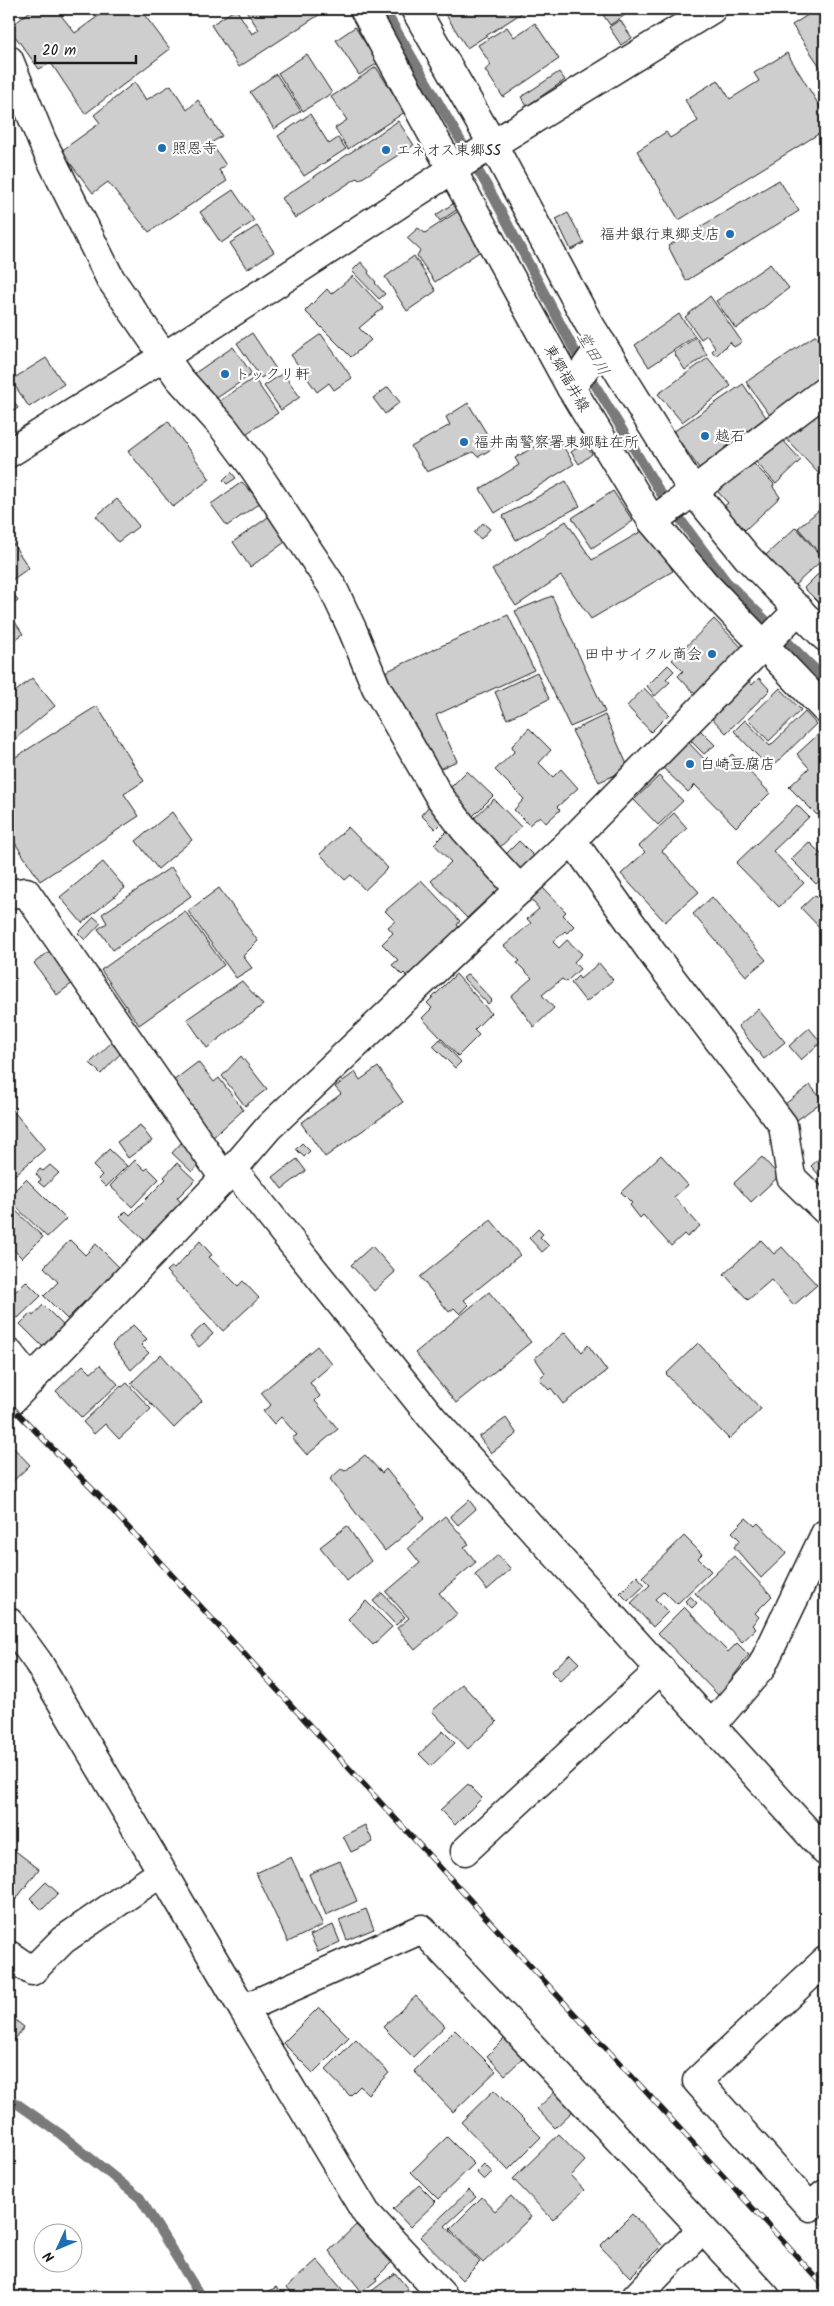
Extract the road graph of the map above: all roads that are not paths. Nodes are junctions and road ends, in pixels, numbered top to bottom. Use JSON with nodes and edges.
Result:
{"nodes":[{"id":1,"x":415,"y":9,"type":"edge"},
{"id":2,"x":712,"y":9,"type":"edge"},
{"id":3,"x":368,"y":11,"type":"edge"},
{"id":4,"x":9,"y":60,"type":"edge"},
{"id":5,"x":493,"y":145,"type":"junction"},
{"id":6,"x":453,"y":170,"type":"junction"},
{"id":7,"x":602,"y":344,"type":"junction"},
{"id":8,"x":165,"y":356,"type":"junction"},
{"id":9,"x":571,"y":388,"type":"junction"},
{"id":10,"x":825,"y":390,"type":"edge"},
{"id":11,"x":9,"y":453,"type":"edge"},
{"id":12,"x":693,"y":491,"type":"junction"},
{"id":13,"x":652,"y":520,"type":"junction"},
{"id":14,"x":799,"y":609,"type":"junction"},
{"id":15,"x":825,"y":636,"type":"edge"},
{"id":16,"x":762,"y":645,"type":"junction"},
{"id":17,"x":825,"y":709,"type":"edge"},
{"id":18,"x":572,"y":840,"type":"junction"},
{"id":19,"x":520,"y":890,"type":"junction"},
{"id":20,"x":9,"y":894,"type":"edge"},
{"id":21,"x":229,"y":1173,"type":"junction"},
{"id":22,"x":825,"y":1210,"type":"edge"},
{"id":23,"x":9,"y":1353,"type":"edge"},
{"id":24,"x":31,"y":1381,"type":"junction"},
{"id":25,"x":9,"y":1403,"type":"edge"},
{"id":26,"x":825,"y":1534,"type":"edge"},
{"id":27,"x":9,"y":1622,"type":"edge"},
{"id":28,"x":661,"y":1669,"type":"junction"},
{"id":29,"x":712,"y":1724,"type":"junction"},
{"id":30,"x":825,"y":1850,"type":"edge"},
{"id":31,"x":465,"y":1851,"type":"dead end"},
{"id":32,"x":162,"y":1872,"type":"junction"},
{"id":33,"x":9,"y":1955,"type":"edge"},
{"id":34,"x":825,"y":1961,"type":"edge"},
{"id":35,"x":243,"y":2009,"type":"junction"},
{"id":36,"x":825,"y":2194,"type":"edge"},
{"id":37,"x":702,"y":2229,"type":"junction"},
{"id":38,"x":438,"y":2296,"type":"edge"},
{"id":39,"x":636,"y":2297,"type":"edge"},
{"id":40,"x":766,"y":2297,"type":"edge"}],
"edges":[{"from":1,"to":5,"type":"street"},
{"from":2,"to":5,"type":"street"},
{"from":3,"to":6,"type":"street","name":"東郷福井線"},
{"from":4,"to":8,"type":"street"},
{"from":5,"to":6,"type":"street"},
{"from":5,"to":7,"type":"street"},
{"from":6,"to":8,"type":"street"},
{"from":6,"to":9,"type":"street","name":"東郷福井線"},
{"from":7,"to":9,"type":"street"},
{"from":7,"to":12,"type":"street"},
{"from":8,"to":11,"type":"street"},
{"from":8,"to":19,"type":"street"},
{"from":9,"to":13,"type":"street","name":"東郷福井線"},
{"from":10,"to":12,"type":"street"},
{"from":12,"to":13,"type":"street"},
{"from":12,"to":14,"type":"street"},
{"from":13,"to":16,"type":"street","name":"東郷福井線"},
{"from":14,"to":15,"type":"street"},
{"from":14,"to":16,"type":"street"},
{"from":16,"to":17,"type":"street","name":"東郷福井線"},
{"from":16,"to":18,"type":"street"},
{"from":18,"to":19,"type":"street"},
{"from":18,"to":22,"type":"street"},
{"from":19,"to":21,"type":"street"},
{"from":20,"to":21,"type":"street"},
{"from":21,"to":24,"type":"street"},
{"from":21,"to":28,"type":"street"},
{"from":23,"to":24,"type":"street"},
{"from":24,"to":25,"type":"street"},
{"from":26,"to":29,"type":"street"},
{"from":27,"to":32,"type":"street"},
{"from":28,"to":29,"type":"street"},
{"from":28,"to":31,"type":"street"},
{"from":29,"to":30,"type":"street"},
{"from":32,"to":33,"type":"street"},
{"from":32,"to":35,"type":"street"},
{"from":34,"to":36,"type":"street"},
{"from":35,"to":37,"type":"street"},
{"from":35,"to":38,"type":"street"},
{"from":37,"to":39,"type":"street"},
{"from":37,"to":40,"type":"street"}]}
